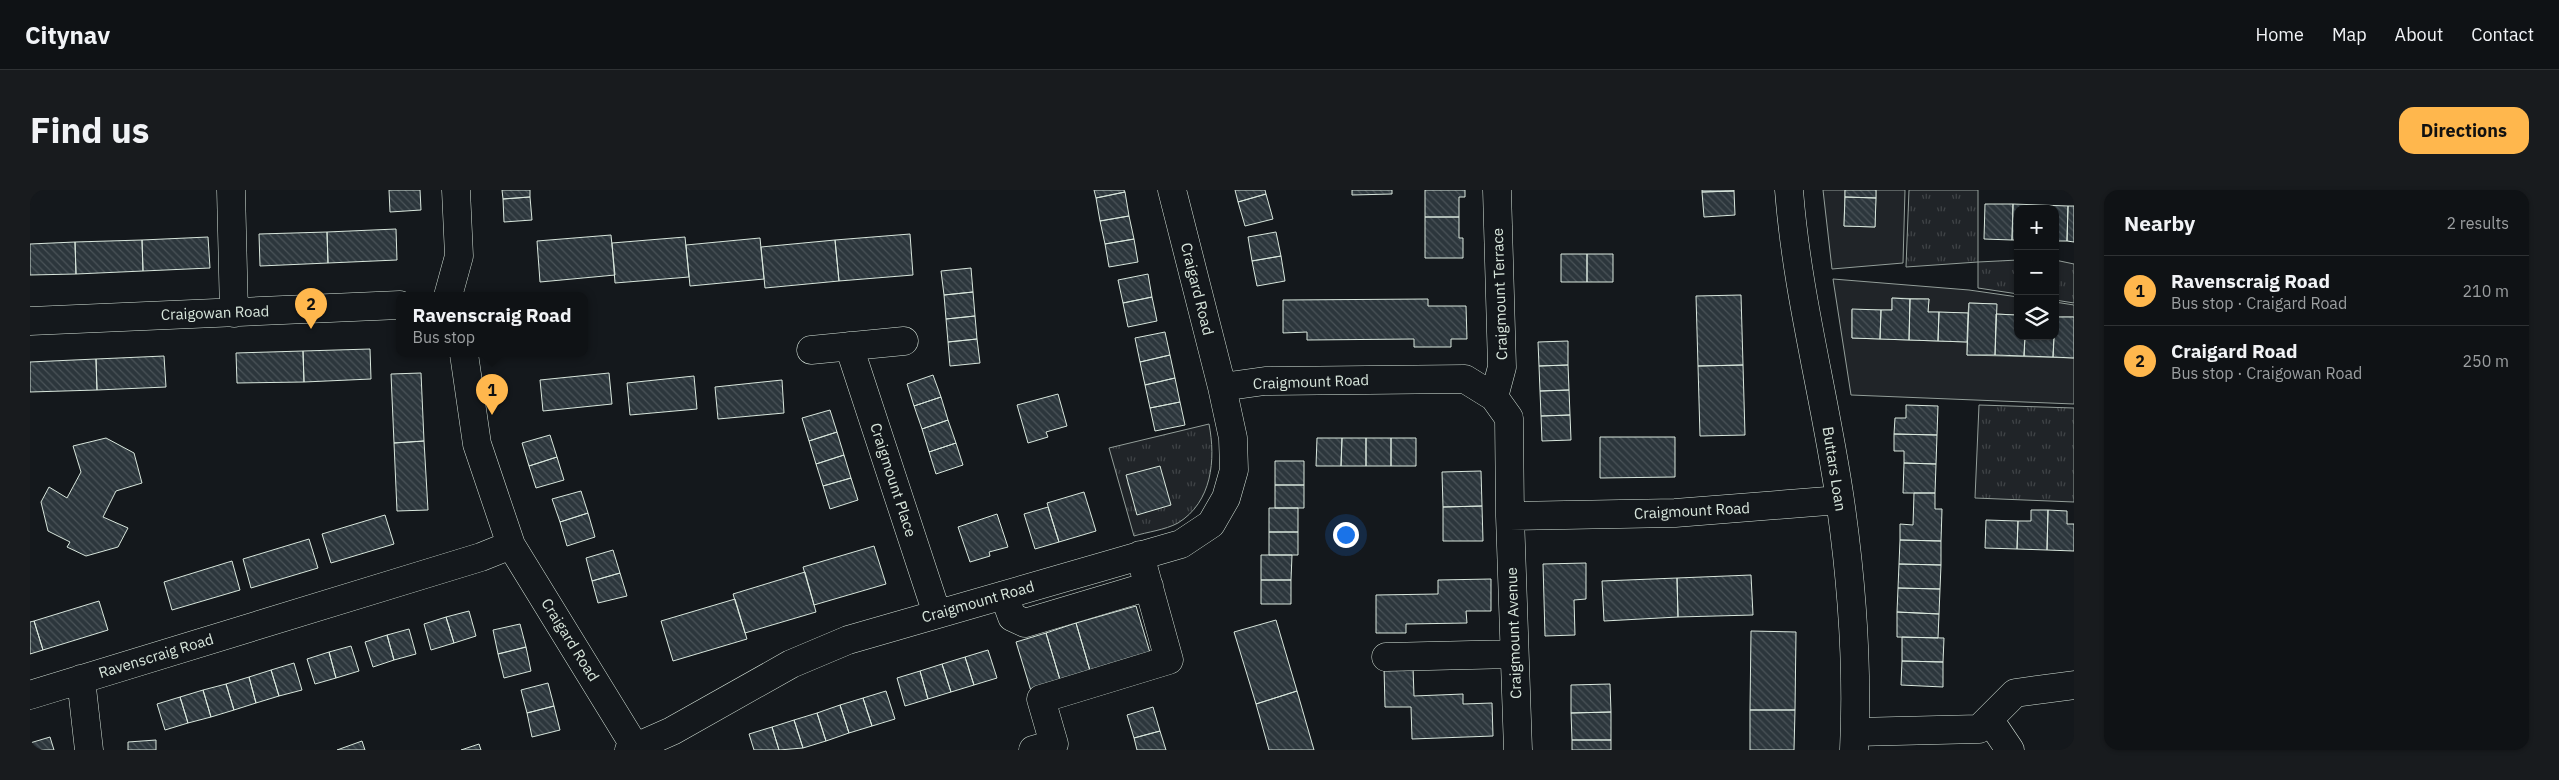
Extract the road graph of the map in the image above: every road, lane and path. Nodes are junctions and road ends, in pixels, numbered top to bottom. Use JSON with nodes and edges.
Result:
{"nodes":[{"id":1,"x":231,"y":190,"type":"edge"},
{"id":2,"x":456,"y":190,"type":"edge"},
{"id":3,"x":1172,"y":190,"type":"edge"},
{"id":4,"x":1497,"y":190,"type":"edge"},
{"id":5,"x":1789,"y":190,"type":"edge"},
{"id":6,"x":449,"y":292,"type":"edge"},
{"id":7,"x":396,"y":305,"type":"edge"},
{"id":8,"x":234,"y":313,"type":"junction"},
{"id":9,"x":30,"y":321,"type":"edge"},
{"id":10,"x":904,"y":341,"type":"dead end"},
{"id":11,"x":849,"y":346,"type":"junction"},
{"id":12,"x":811,"y":350,"type":"dead end"},
{"id":13,"x":464,"y":357,"type":"edge"},
{"id":14,"x":1222,"y":387,"type":"junction"},
{"id":15,"x":1494,"y":398,"type":"junction"},
{"id":16,"x":1840,"y":500,"type":"junction"},
{"id":17,"x":1510,"y":516,"type":"junction"},
{"id":18,"x":511,"y":545,"type":"junction"},
{"id":19,"x":1140,"y":555,"type":"junction"},
{"id":20,"x":1148,"y":586,"type":"junction"},
{"id":21,"x":1004,"y":595,"type":"junction"},
{"id":22,"x":937,"y":614,"type":"junction"},
{"id":23,"x":1514,"y":654,"type":"junction"},
{"id":24,"x":1386,"y":657,"type":"dead end"},
{"id":25,"x":81,"y":679,"type":"junction"},
{"id":26,"x":2074,"y":684,"type":"edge"},
{"id":27,"x":30,"y":695,"type":"edge"},
{"id":28,"x":1989,"y":720,"type":"junction"},
{"id":29,"x":1855,"y":741,"type":"edge"},
{"id":30,"x":634,"y":749,"type":"edge"},
{"id":31,"x":89,"y":750,"type":"edge"},
{"id":32,"x":1033,"y":750,"type":"edge"},
{"id":33,"x":1518,"y":750,"type":"edge"},
{"id":34,"x":2010,"y":750,"type":"edge"}],
"edges":[{"from":1,"to":8,"type":"street"},
{"from":2,"to":6,"type":"street"},
{"from":3,"to":14,"type":"street","name":"Craigard Road"},
{"from":4,"to":15,"type":"street","name":"Craigmount Terrace"},
{"from":5,"to":16,"type":"street","name":"Buttars Loan"},
{"from":7,"to":8,"type":"street","name":"Craigowan Road"},
{"from":8,"to":9,"type":"street","name":"Craigowan Road"},
{"from":10,"to":11,"type":"street"},
{"from":11,"to":12,"type":"street"},
{"from":11,"to":22,"type":"street","name":"Craigmount Place"},
{"from":13,"to":18,"type":"street","name":"Craigard Road"},
{"from":14,"to":15,"type":"street","name":"Craigmount Road"},
{"from":14,"to":19,"type":"street","name":"Craigmount Road"},
{"from":15,"to":17,"type":"street","name":"Craigmount Road"},
{"from":16,"to":17,"type":"street","name":"Craigmount Road"},
{"from":16,"to":29,"type":"street","name":"Buttars Loan"},
{"from":17,"to":23,"type":"street","name":"Craigmount Avenue"},
{"from":18,"to":25,"type":"street","name":"Ravenscraig Road"},
{"from":18,"to":30,"type":"street","name":"Craigard Road"},
{"from":19,"to":20,"type":"street"},
{"from":19,"to":21,"type":"street","name":"Craigmount Road"},
{"from":20,"to":21,"type":"street"},
{"from":20,"to":32,"type":"street"},
{"from":21,"to":22,"type":"street","name":"Craigmount Road"},
{"from":22,"to":30,"type":"street","name":"Craigmount Road"},
{"from":23,"to":24,"type":"street"},
{"from":23,"to":33,"type":"street","name":"Craigmount Avenue"},
{"from":25,"to":27,"type":"street","name":"Ravenscraig Road"},
{"from":25,"to":31,"type":"street"},
{"from":26,"to":28,"type":"street"},
{"from":28,"to":29,"type":"street"},
{"from":28,"to":34,"type":"street"}]}
